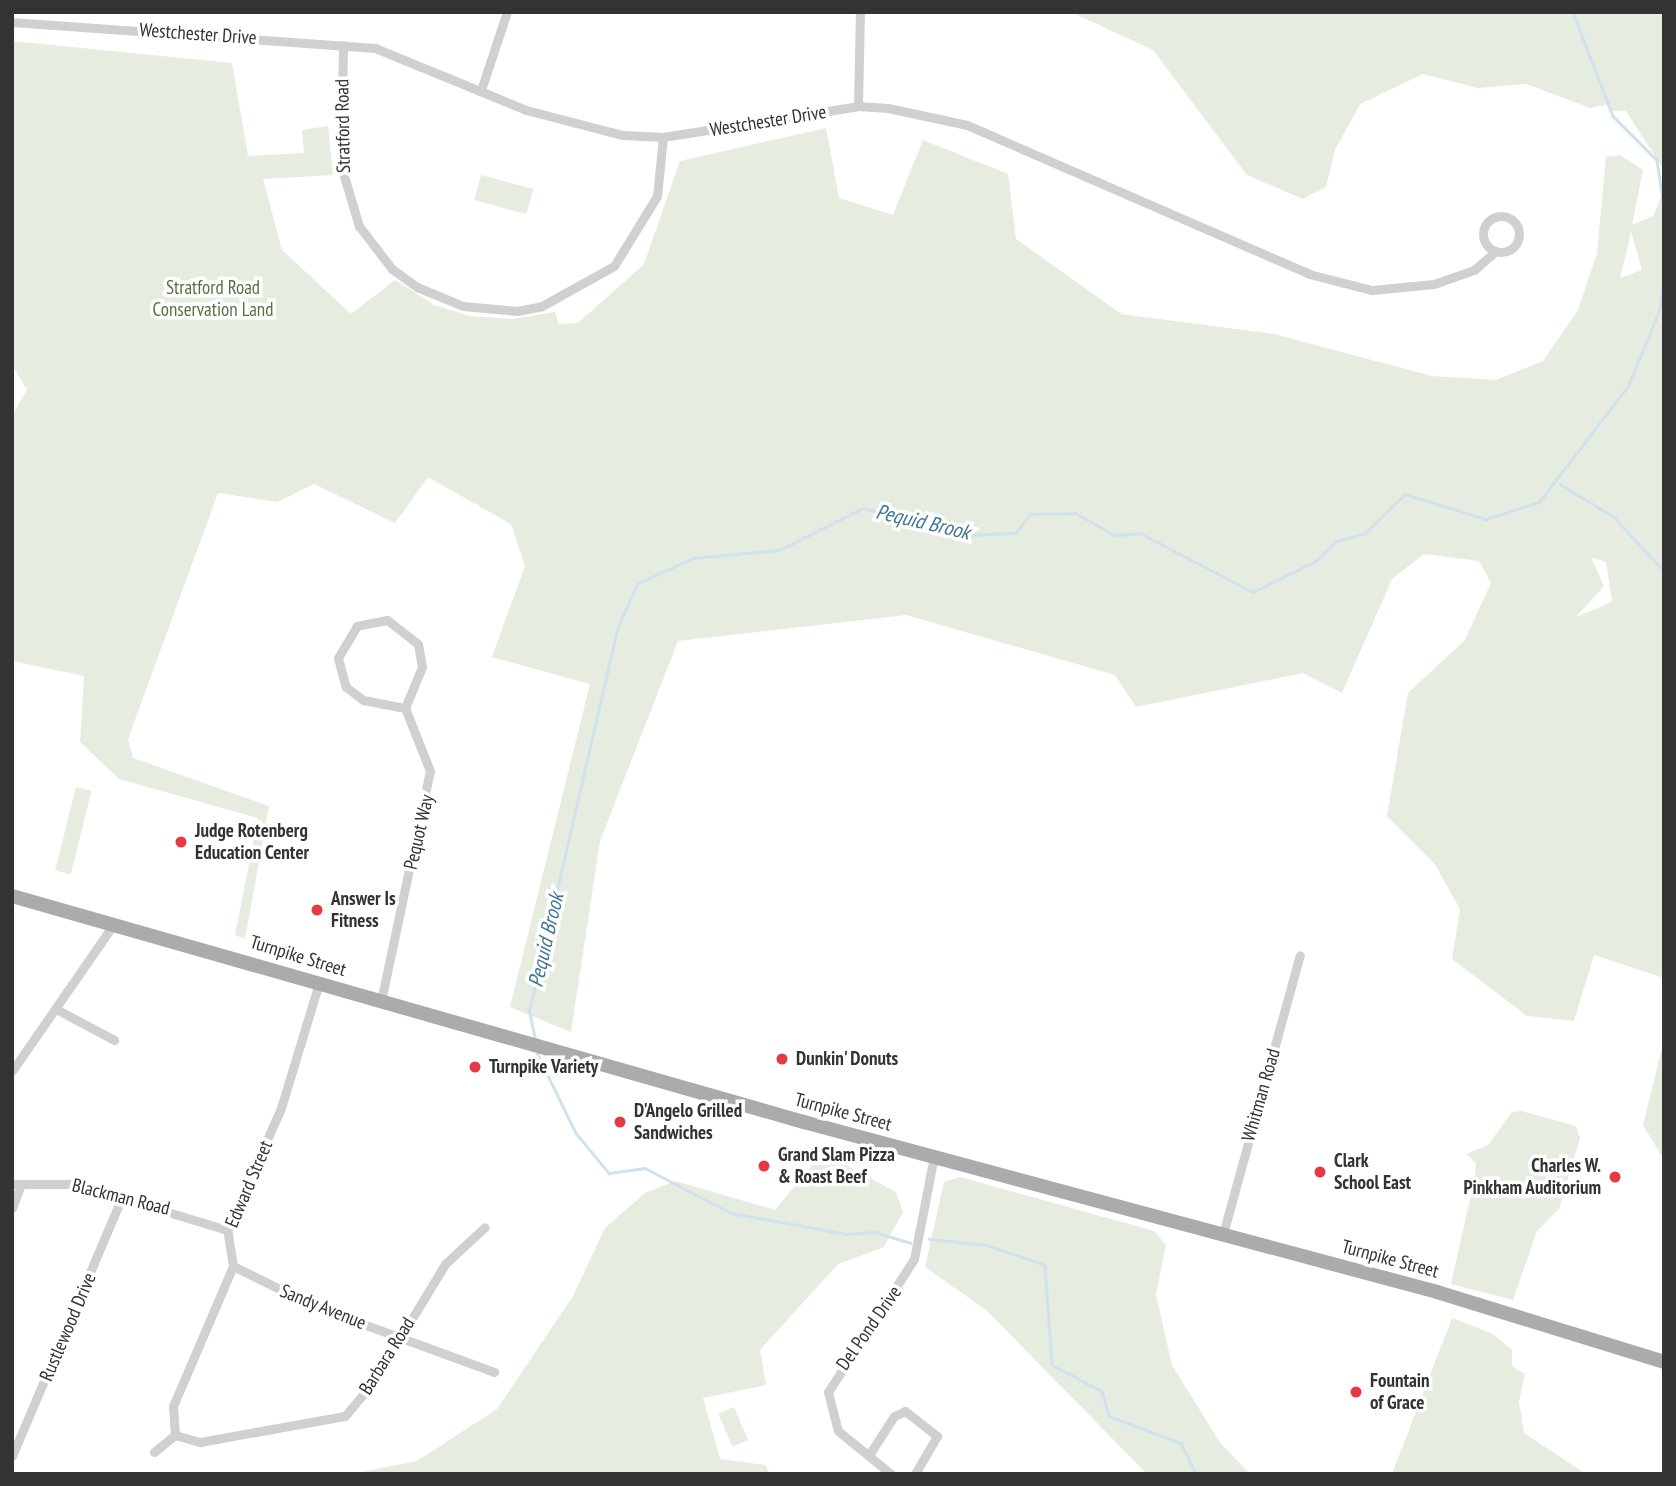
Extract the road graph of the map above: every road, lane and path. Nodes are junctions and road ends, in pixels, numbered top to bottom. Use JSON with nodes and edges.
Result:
{"nodes":[{"id":1,"x":507,"y":12,"type":"edge"},
{"id":2,"x":860,"y":12,"type":"edge"},
{"id":3,"x":12,"y":22,"type":"edge"},
{"id":4,"x":343,"y":45,"type":"junction"},
{"id":5,"x":481,"y":90,"type":"junction"},
{"id":6,"x":858,"y":106,"type":"junction"},
{"id":7,"x":663,"y":137,"type":"junction"},
{"id":8,"x":1496,"y":251,"type":"junction"},
{"id":9,"x":405,"y":708,"type":"junction"},
{"id":10,"x":12,"y":897,"type":"edge"},
{"id":11,"x":113,"y":925,"type":"junction"},
{"id":12,"x":1300,"y":955,"type":"dead end"},
{"id":13,"x":319,"y":983,"type":"junction"},
{"id":14,"x":381,"y":1001,"type":"junction"},
{"id":15,"x":56,"y":1009,"type":"junction"},
{"id":16,"x":114,"y":1040,"type":"dead end"},
{"id":17,"x":12,"y":1071,"type":"edge"},
{"id":18,"x":934,"y":1156,"type":"junction"},
{"id":19,"x":17,"y":1184,"type":"edge"},
{"id":20,"x":122,"y":1197,"type":"junction"},
{"id":21,"x":12,"y":1208,"type":"edge"},
{"id":22,"x":485,"y":1227,"type":"dead end"},
{"id":23,"x":227,"y":1230,"type":"junction"},
{"id":24,"x":1223,"y":1234,"type":"junction"},
{"id":25,"x":233,"y":1266,"type":"junction"},
{"id":26,"x":398,"y":1337,"type":"junction"},
{"id":27,"x":1664,"y":1363,"type":"edge"},
{"id":28,"x":494,"y":1372,"type":"dead end"},
{"id":29,"x":175,"y":1435,"type":"junction"},
{"id":30,"x":153,"y":1452,"type":"dead end"},
{"id":31,"x":869,"y":1455,"type":"junction"},
{"id":32,"x":12,"y":1456,"type":"edge"},
{"id":33,"x":891,"y":1474,"type":"edge"},
{"id":34,"x":915,"y":1474,"type":"edge"}],
"edges":[{"from":1,"to":5,"type":"street"},
{"from":2,"to":6,"type":"street"},
{"from":3,"to":4,"type":"street","name":"Westchester Drive"},
{"from":4,"to":5,"type":"street","name":"Westchester Drive"},
{"from":4,"to":7,"type":"street","name":"Stratford Road"},
{"from":5,"to":7,"type":"street","name":"Westchester Drive"},
{"from":6,"to":7,"type":"street","name":"Westchester Drive"},
{"from":6,"to":8,"type":"street","name":"Westchester Drive"},
{"from":8,"to":8,"type":"street","name":"Westchester Drive"},
{"from":9,"to":9,"type":"street"},
{"from":9,"to":14,"type":"street","name":"Pequot Way"},
{"from":10,"to":11,"type":"main road","name":"Turnpike Street"},
{"from":11,"to":13,"type":"main road","name":"Turnpike Street"},
{"from":11,"to":15,"type":"street"},
{"from":12,"to":24,"type":"street","name":"Whitman Road"},
{"from":13,"to":14,"type":"main road","name":"Turnpike Street"},
{"from":13,"to":23,"type":"street","name":"Edward Street"},
{"from":14,"to":18,"type":"main road","name":"Turnpike Street"},
{"from":15,"to":16,"type":"street"},
{"from":15,"to":17,"type":"street"},
{"from":18,"to":24,"type":"main road","name":"Turnpike Street"},
{"from":18,"to":31,"type":"street","name":"Del Pond Drive"},
{"from":19,"to":20,"type":"street","name":"Blackman Road"},
{"from":19,"to":21,"type":"street"},
{"from":20,"to":23,"type":"street","name":"Blackman Road"},
{"from":20,"to":32,"type":"street","name":"Rustlewood Drive"},
{"from":22,"to":26,"type":"street","name":"Barbara Road"},
{"from":23,"to":25,"type":"street","name":"Edward Street"},
{"from":24,"to":27,"type":"main road","name":"Turnpike Street"},
{"from":25,"to":26,"type":"street","name":"Sandy Avenue"},
{"from":25,"to":29,"type":"street"},
{"from":26,"to":28,"type":"street","name":"Sandy Avenue"},
{"from":26,"to":29,"type":"street","name":"Barbara Road"},
{"from":29,"to":30,"type":"street"},
{"from":31,"to":33,"type":"street","name":"Del Pond Drive"},
{"from":31,"to":34,"type":"street"}]}
